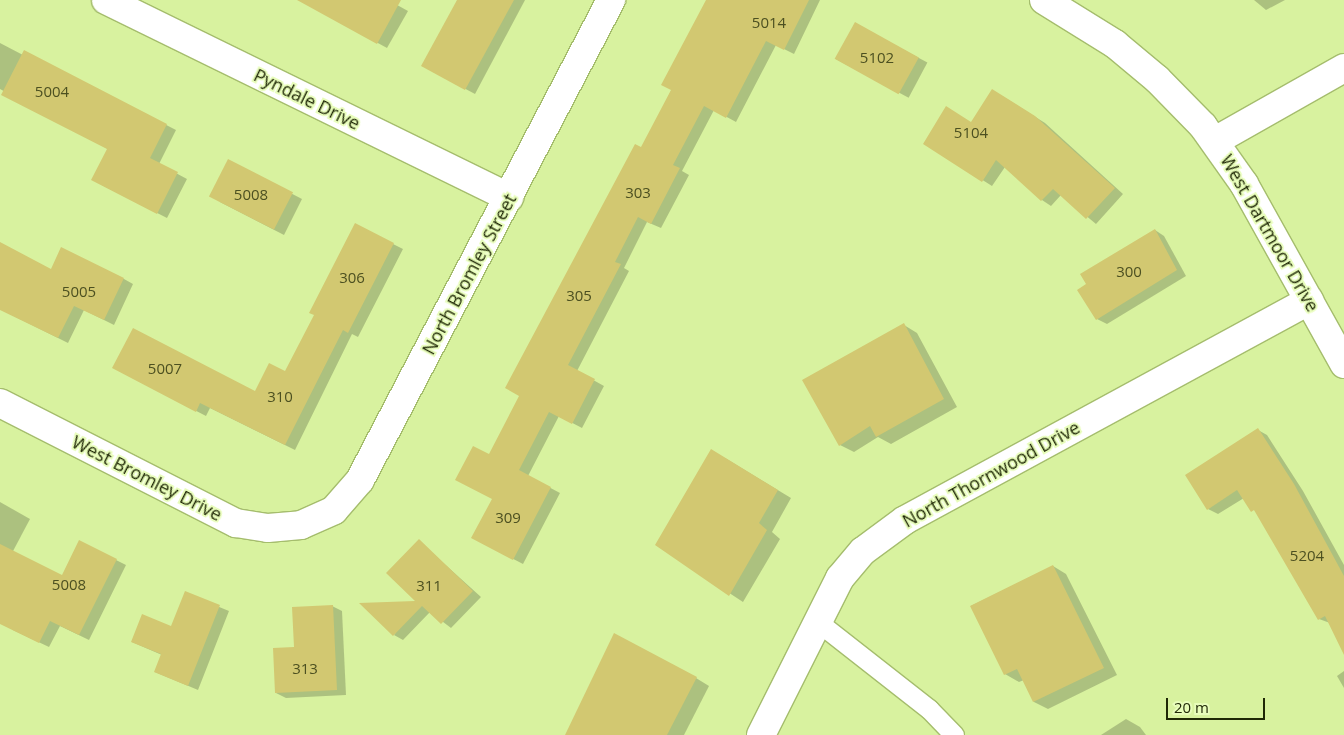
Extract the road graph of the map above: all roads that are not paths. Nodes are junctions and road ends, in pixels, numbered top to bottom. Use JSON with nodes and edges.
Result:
{"nodes":[{"id":1,"x":106,"y":0,"type":"edge"},
{"id":2,"x":611,"y":0,"type":"edge"},
{"id":3,"x":1044,"y":0,"type":"edge"},
{"id":4,"x":1344,"y":68,"type":"edge"},
{"id":5,"x":1215,"y":141,"type":"junction"},
{"id":6,"x":509,"y":197,"type":"junction"},
{"id":7,"x":1309,"y":301,"type":"junction"},
{"id":8,"x":1344,"y":364,"type":"edge"},
{"id":9,"x":0,"y":403,"type":"edge"},
{"id":10,"x":302,"y":525,"type":"joint"},
{"id":11,"x":818,"y":622,"type":"junction"},
{"id":12,"x":761,"y":735,"type":"edge"},
{"id":13,"x":954,"y":735,"type":"edge"}],
"edges":[{"from":1,"to":6,"type":"street","name":"Pyndale Drive"},
{"from":2,"to":6,"type":"street","name":"North Bromley Street"},
{"from":3,"to":5,"type":"street","name":"West Dartmoor Drive"},
{"from":4,"to":5,"type":"street"},
{"from":5,"to":7,"type":"street","name":"West Dartmoor Drive"},
{"from":6,"to":10,"type":"street","name":"North Bromley Street"},
{"from":7,"to":8,"type":"street","name":"West Dartmoor Drive"},
{"from":7,"to":11,"type":"street","name":"North Thornwood Drive"},
{"from":9,"to":10,"type":"street","name":"West Bromley Drive"},
{"from":11,"to":12,"type":"street","name":"North Thornwood Drive"},
{"from":11,"to":13,"type":"lane"}]}
